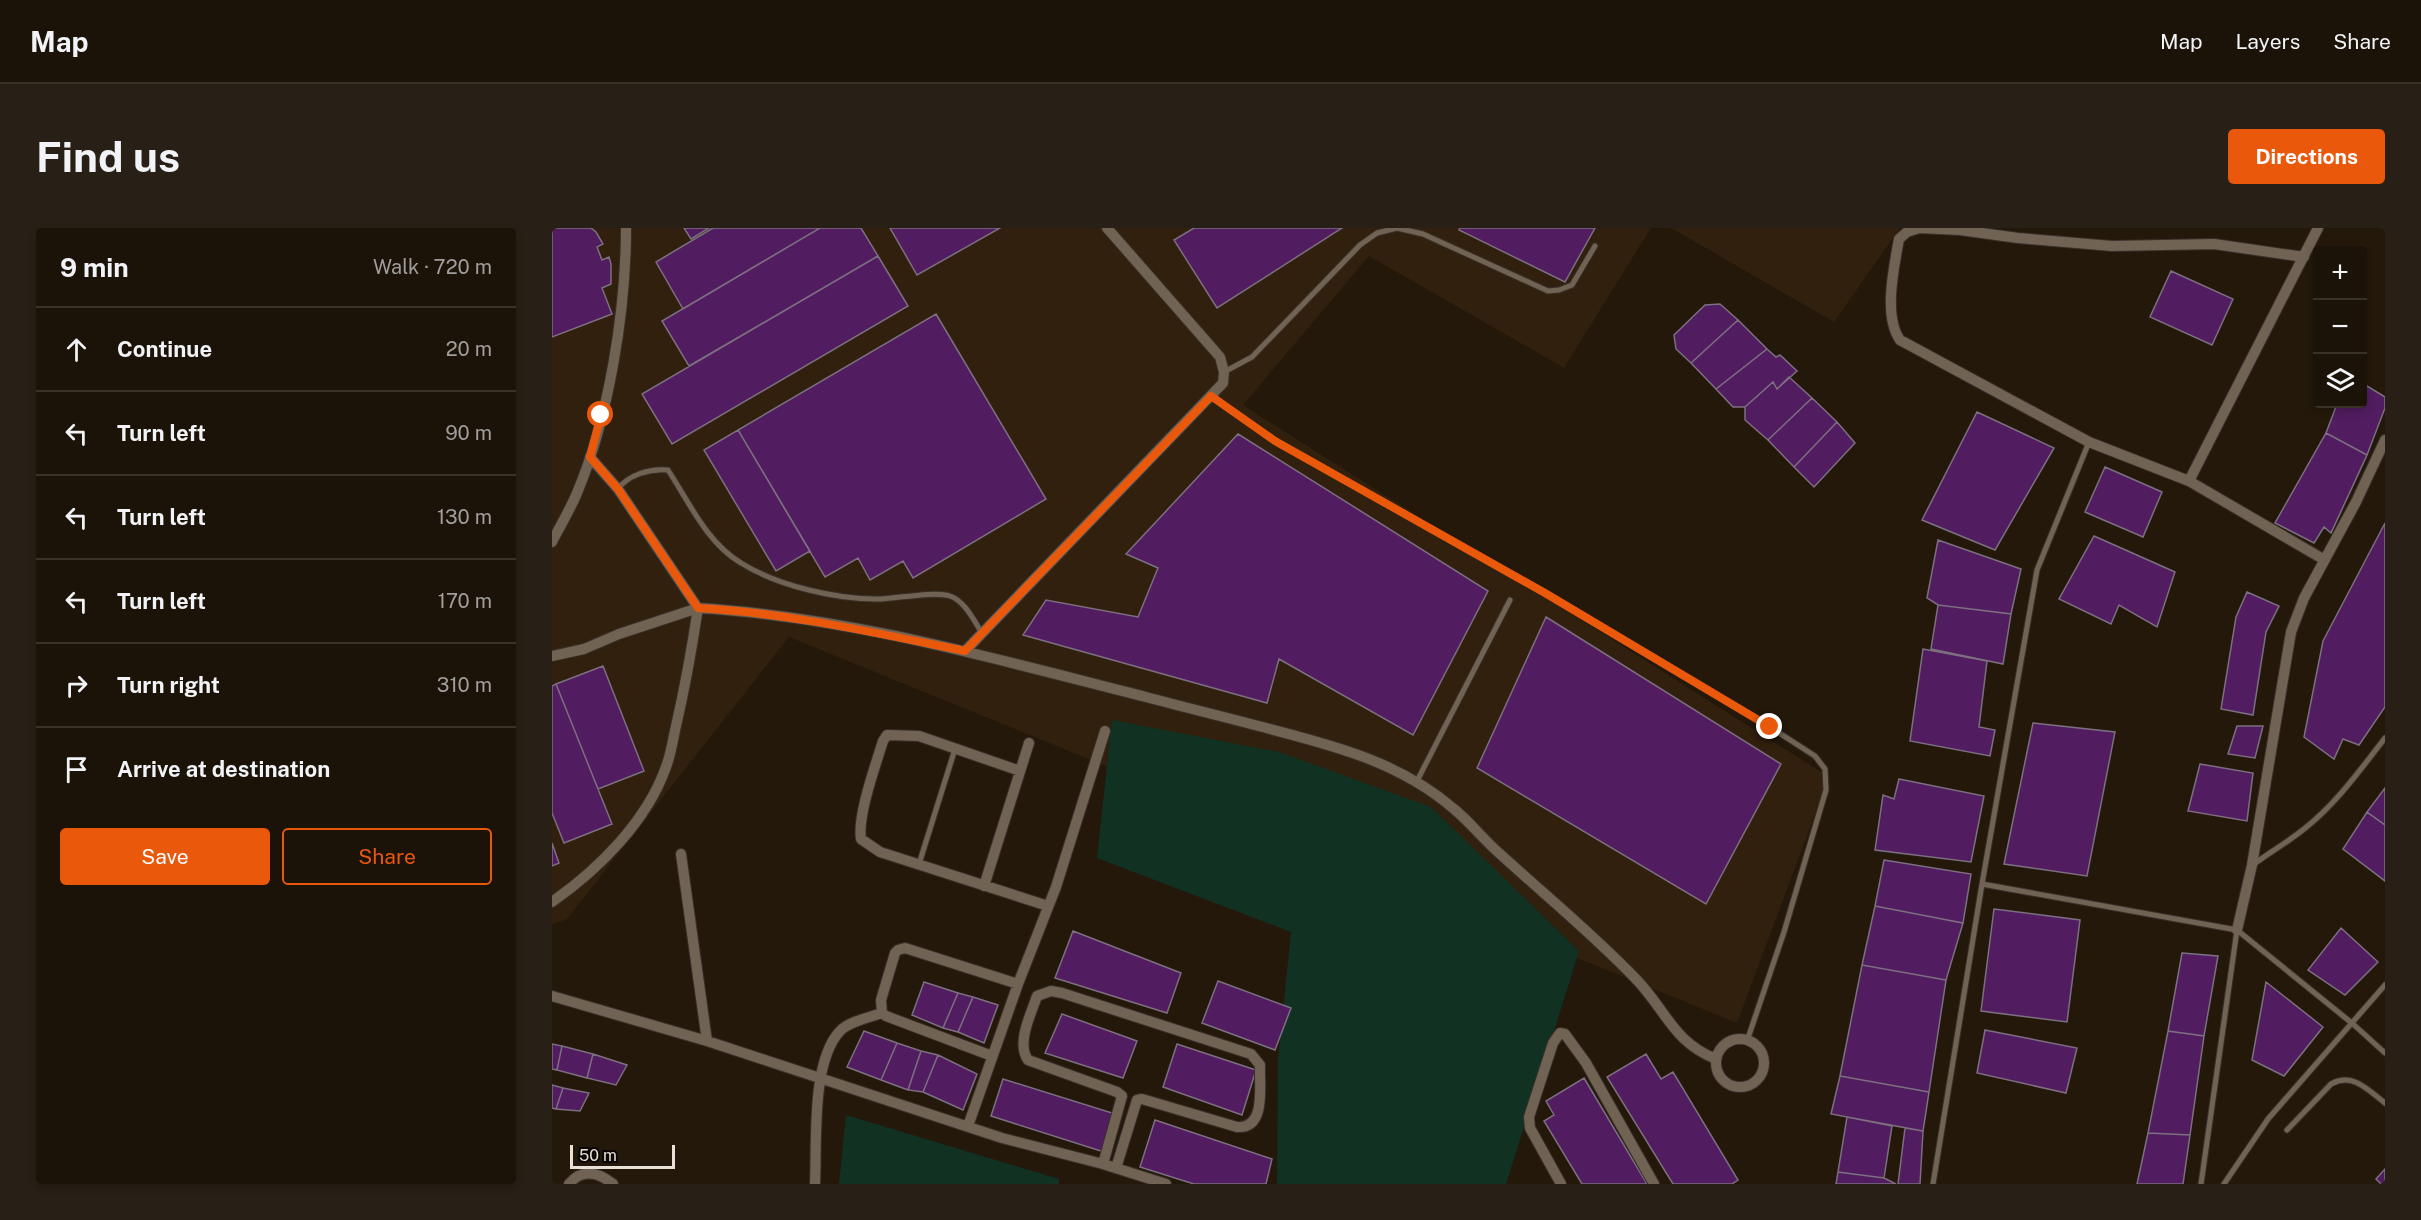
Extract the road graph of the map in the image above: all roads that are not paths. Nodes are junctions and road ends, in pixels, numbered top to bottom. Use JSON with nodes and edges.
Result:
{"nodes":[{"id":1,"x":626,"y":228,"type":"edge"},
{"id":2,"x":1107,"y":228,"type":"edge"},
{"id":3,"x":1919,"y":228,"type":"edge"},
{"id":4,"x":2318,"y":228,"type":"edge"},
{"id":5,"x":1595,"y":246,"type":"dead end"},
{"id":6,"x":2304,"y":257,"type":"junction"},
{"id":7,"x":1224,"y":372,"type":"junction"},
{"id":8,"x":1211,"y":396,"type":"junction"},
{"id":9,"x":2385,"y":440,"type":"edge"},
{"id":10,"x":2088,"y":442,"type":"junction"},
{"id":11,"x":590,"y":457,"type":"junction"},
{"id":12,"x":2189,"y":481,"type":"junction"},
{"id":13,"x":618,"y":489,"type":"junction"},
{"id":14,"x":552,"y":542,"type":"edge"},
{"id":15,"x":2324,"y":559,"type":"junction"},
{"id":16,"x":1510,"y":600,"type":"dead end"},
{"id":17,"x":698,"y":608,"type":"junction"},
{"id":18,"x":982,"y":633,"type":"junction"},
{"id":19,"x":965,"y":651,"type":"junction"},
{"id":20,"x":552,"y":656,"type":"edge"},
{"id":21,"x":1106,"y":731,"type":"dead end"},
{"id":22,"x":2385,"y":738,"type":"edge"},
{"id":23,"x":1029,"y":743,"type":"dead end"},
{"id":24,"x":956,"y":748,"type":"junction"},
{"id":25,"x":1020,"y":771,"type":"junction"},
{"id":26,"x":1417,"y":781,"type":"junction"},
{"id":27,"x":681,"y":854,"type":"dead end"},
{"id":28,"x":919,"y":864,"type":"junction"},
{"id":29,"x":2252,"y":865,"type":"junction"},
{"id":30,"x":1982,"y":884,"type":"junction"},
{"id":31,"x":984,"y":886,"type":"junction"},
{"id":32,"x":552,"y":902,"type":"edge"},
{"id":33,"x":1048,"y":906,"type":"junction"},
{"id":34,"x":2237,"y":930,"type":"junction"},
{"id":35,"x":1018,"y":984,"type":"junction"},
{"id":36,"x":2385,"y":985,"type":"edge"},
{"id":37,"x":552,"y":996,"type":"edge"},
{"id":38,"x":882,"y":1012,"type":"junction"},
{"id":39,"x":2353,"y":1024,"type":"junction"},
{"id":40,"x":707,"y":1041,"type":"junction"},
{"id":41,"x":1747,"y":1041,"type":"junction"},
{"id":42,"x":2385,"y":1053,"type":"edge"},
{"id":43,"x":992,"y":1056,"type":"junction"},
{"id":44,"x":1716,"y":1059,"type":"junction"},
{"id":45,"x":820,"y":1078,"type":"junction"},
{"id":46,"x":2385,"y":1103,"type":"edge"},
{"id":47,"x":968,"y":1126,"type":"junction"},
{"id":48,"x":2287,"y":1130,"type":"dead end"},
{"id":49,"x":1103,"y":1164,"type":"junction"},
{"id":50,"x":1116,"y":1168,"type":"junction"},
{"id":51,"x":569,"y":1184,"type":"edge"},
{"id":52,"x":613,"y":1184,"type":"edge"},
{"id":53,"x":815,"y":1184,"type":"edge"},
{"id":54,"x":1166,"y":1184,"type":"edge"},
{"id":55,"x":1561,"y":1184,"type":"edge"},
{"id":56,"x":1654,"y":1184,"type":"edge"},
{"id":57,"x":1934,"y":1184,"type":"edge"},
{"id":58,"x":2200,"y":1184,"type":"edge"},
{"id":59,"x":2224,"y":1184,"type":"edge"}],
"edges":[{"from":1,"to":11,"type":"street"},
{"from":2,"to":7,"type":"street"},
{"from":3,"to":6,"type":"street"},
{"from":3,"to":10,"type":"street"},
{"from":4,"to":6,"type":"street"},
{"from":5,"to":7,"type":"lane"},
{"from":6,"to":12,"type":"street"},
{"from":7,"to":8,"type":"street"},
{"from":8,"to":18,"type":"street"},
{"from":8,"to":41,"type":"lane"},
{"from":9,"to":15,"type":"street"},
{"from":10,"to":12,"type":"street"},
{"from":10,"to":30,"type":"lane"},
{"from":11,"to":13,"type":"street"},
{"from":11,"to":14,"type":"street"},
{"from":12,"to":15,"type":"street"},
{"from":13,"to":17,"type":"street"},
{"from":13,"to":18,"type":"lane"},
{"from":15,"to":29,"type":"street"},
{"from":16,"to":26,"type":"lane"},
{"from":17,"to":19,"type":"street"},
{"from":17,"to":20,"type":"street"},
{"from":17,"to":32,"type":"street"},
{"from":18,"to":19,"type":"street"},
{"from":19,"to":26,"type":"street"},
{"from":21,"to":33,"type":"street"},
{"from":22,"to":29,"type":"lane"},
{"from":23,"to":25,"type":"street"},
{"from":24,"to":25,"type":"street"},
{"from":24,"to":28,"type":"lane"},
{"from":24,"to":28,"type":"street"},
{"from":25,"to":31,"type":"street"},
{"from":26,"to":44,"type":"street"},
{"from":27,"to":40,"type":"street"},
{"from":28,"to":31,"type":"street"},
{"from":29,"to":34,"type":"street"},
{"from":30,"to":34,"type":"lane"},
{"from":30,"to":57,"type":"lane"},
{"from":31,"to":33,"type":"street"},
{"from":33,"to":35,"type":"street"},
{"from":34,"to":39,"type":"lane"},
{"from":34,"to":58,"type":"lane"},
{"from":35,"to":38,"type":"street"},
{"from":35,"to":43,"type":"street"},
{"from":36,"to":39,"type":"lane"},
{"from":37,"to":40,"type":"street"},
{"from":38,"to":43,"type":"street"},
{"from":38,"to":45,"type":"street"},
{"from":39,"to":42,"type":"lane"},
{"from":39,"to":59,"type":"lane"},
{"from":40,"to":45,"type":"street"},
{"from":41,"to":44,"type":"street"},
{"from":41,"to":44,"type":"street"},
{"from":43,"to":47,"type":"street"},
{"from":45,"to":47,"type":"street"},
{"from":45,"to":53,"type":"street"},
{"from":46,"to":48,"type":"lane"},
{"from":47,"to":49,"type":"street"},
{"from":49,"to":50,"type":"street"},
{"from":49,"to":50,"type":"street"},
{"from":50,"to":54,"type":"street"},
{"from":51,"to":52,"type":"street"},
{"from":55,"to":56,"type":"street"}]}
